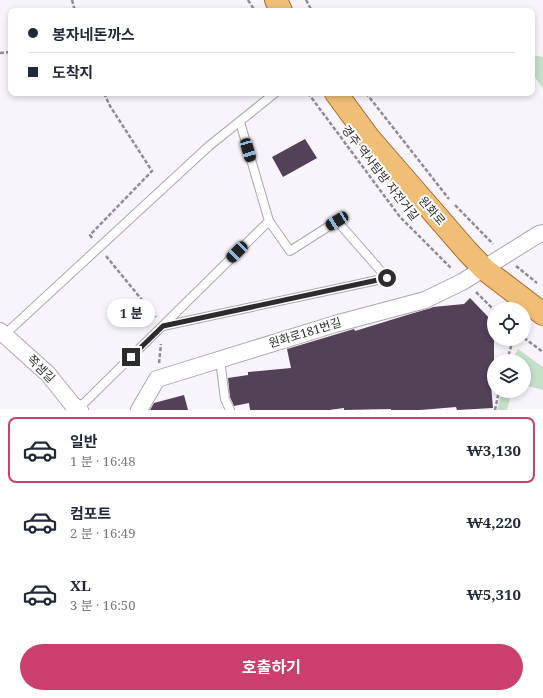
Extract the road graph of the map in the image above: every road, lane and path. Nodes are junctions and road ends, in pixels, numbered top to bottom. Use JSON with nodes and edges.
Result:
{"nodes":[{"id":1,"x":271,"y":96,"type":"edge"},
{"id":2,"x":310,"y":96,"type":"edge"},
{"id":3,"x":338,"y":96,"type":"edge"},
{"id":4,"x":368,"y":96,"type":"edge"},
{"id":5,"x":240,"y":122,"type":"junction"},
{"id":6,"x":269,"y":221,"type":"junction"},
{"id":7,"x":543,"y":233,"type":"edge"},
{"id":8,"x":505,"y":256,"type":"junction"},
{"id":9,"x":484,"y":269,"type":"junction"},
{"id":10,"x":464,"y":281,"type":"junction"},
{"id":11,"x":538,"y":284,"type":"dead end"},
{"id":12,"x":487,"y":303,"type":"edge"},
{"id":13,"x":543,"y":314,"type":"edge"},
{"id":14,"x":163,"y":326,"type":"junction"},
{"id":15,"x":1,"y":335,"type":"edge"},
{"id":16,"x":531,"y":343,"type":"edge"},
{"id":17,"x":543,"y":352,"type":"edge"},
{"id":18,"x":220,"y":360,"type":"junction"},
{"id":19,"x":498,"y":398,"type":"edge"},
{"id":20,"x":78,"y":410,"type":"edge"},
{"id":21,"x":139,"y":410,"type":"edge"},
{"id":22,"x":230,"y":410,"type":"edge"},
{"id":23,"x":495,"y":410,"type":"edge"}],
"edges":[{"from":1,"to":5,"type":"lane"},
{"from":2,"to":10,"type":"path","name":"경주 역사탐방 자전거길"},
{"from":3,"to":9,"type":"main road","name":"원화로"},
{"from":4,"to":8,"type":"path"},
{"from":5,"to":6,"type":"lane"},
{"from":5,"to":15,"type":"lane"},
{"from":6,"to":14,"type":"lane"},
{"from":6,"to":14,"type":"lane"},
{"from":7,"to":8,"type":"street","name":"원화로181번길"},
{"from":8,"to":9,"type":"street","name":"원화로181번길"},
{"from":8,"to":11,"type":"path"},
{"from":9,"to":10,"type":"street","name":"원화로181번길"},
{"from":9,"to":13,"type":"main road","name":"원화로"},
{"from":10,"to":12,"type":"path","name":"경주 역사탐방 자전거길"},
{"from":10,"to":18,"type":"street","name":"원화로181번길"},
{"from":14,"to":20,"type":"lane"},
{"from":15,"to":20,"type":"street","name":"쪽샘길"},
{"from":16,"to":17,"type":"path"},
{"from":18,"to":21,"type":"street","name":"원화로181번길"},
{"from":18,"to":22,"type":"lane"},
{"from":19,"to":23,"type":"path"}]}
